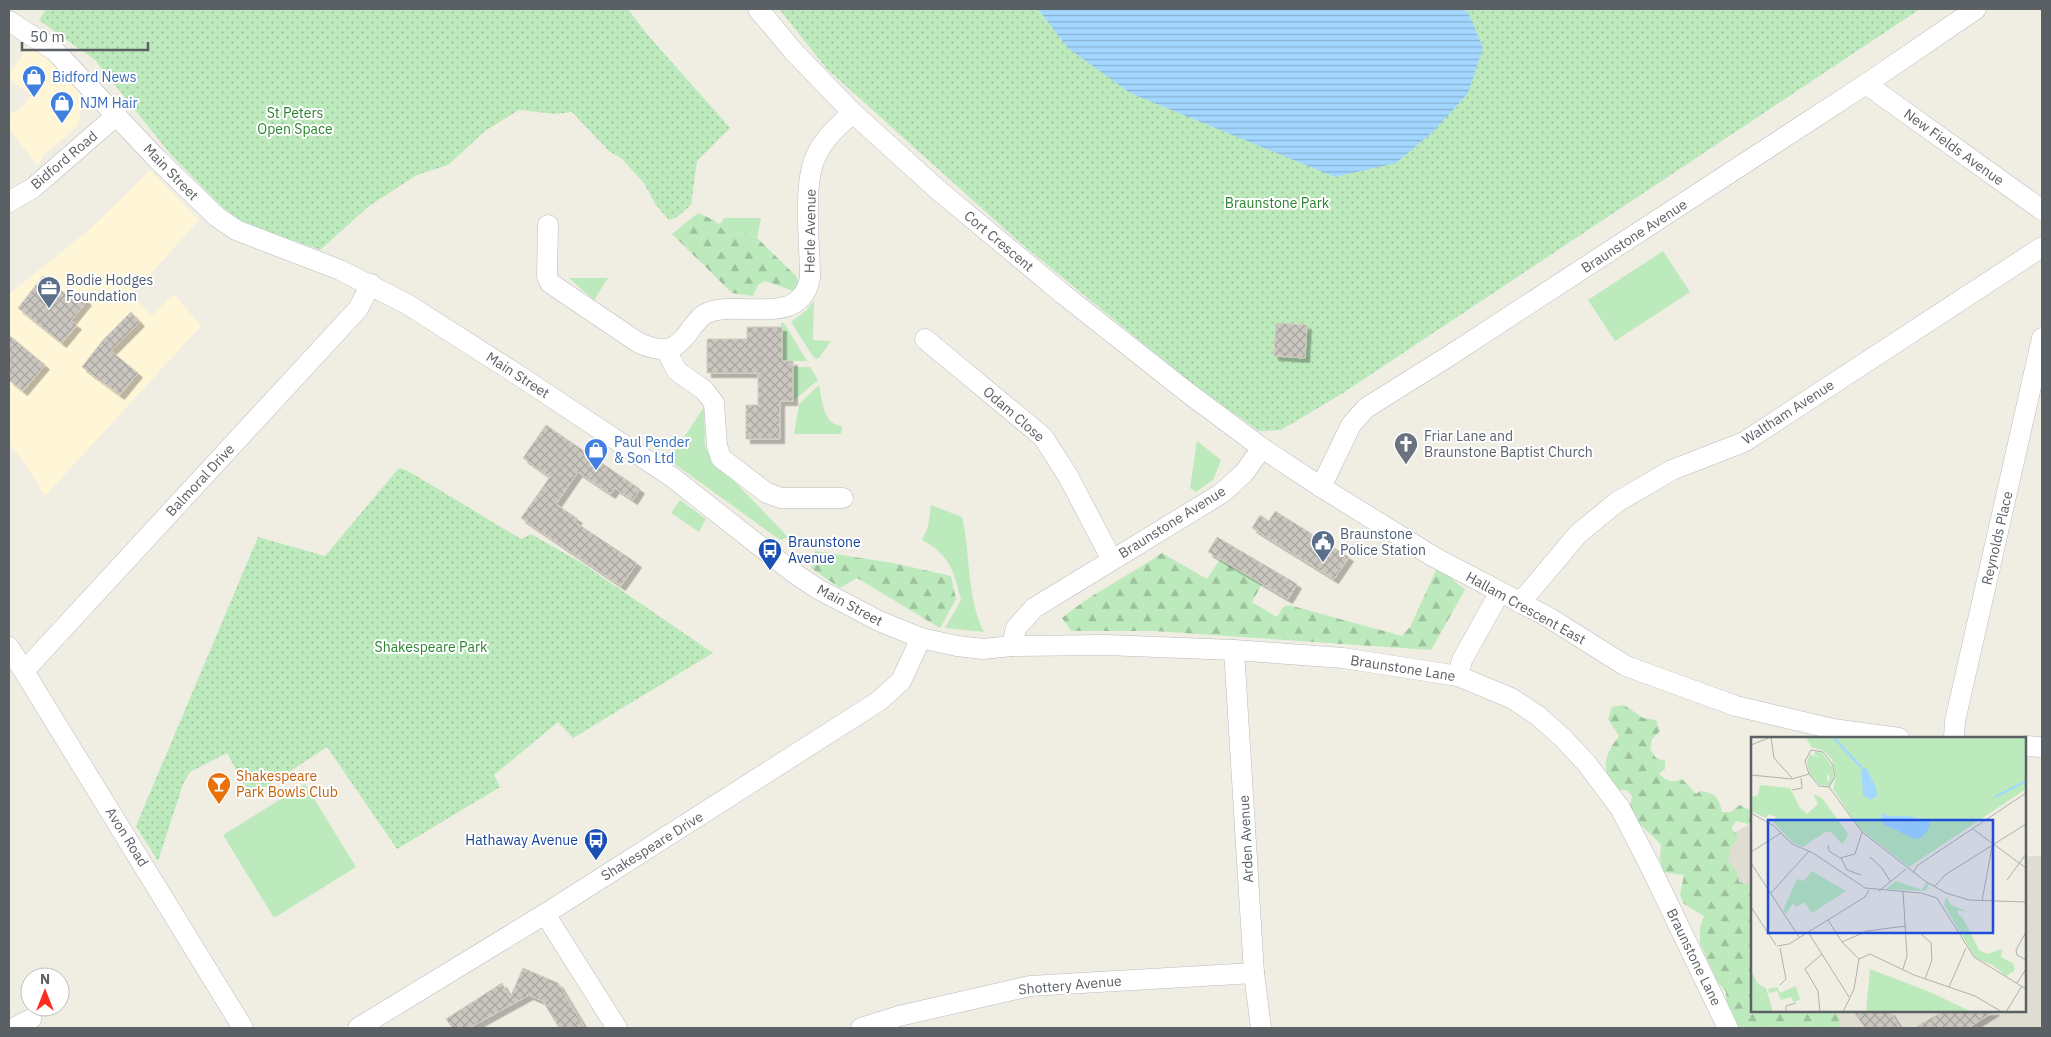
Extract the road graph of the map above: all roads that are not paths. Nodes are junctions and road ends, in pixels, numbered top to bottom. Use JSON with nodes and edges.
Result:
{"nodes":[{"id":1,"x":758,"y":9,"type":"edge"},
{"id":2,"x":1976,"y":9,"type":"edge"},
{"id":3,"x":9,"y":21,"type":"edge"},
{"id":4,"x":1866,"y":84,"type":"junction"},
{"id":5,"x":853,"y":113,"type":"junction"},
{"id":6,"x":117,"y":115,"type":"junction"},
{"id":7,"x":9,"y":202,"type":"edge"},
{"id":8,"x":2042,"y":210,"type":"edge"},
{"id":9,"x":548,"y":226,"type":"dead end"},
{"id":10,"x":2042,"y":247,"type":"edge"},
{"id":11,"x":372,"y":284,"type":"junction"},
{"id":12,"x":2042,"y":338,"type":"edge"},
{"id":13,"x":925,"y":339,"type":"dead end"},
{"id":14,"x":666,"y":350,"type":"junction"},
{"id":15,"x":1262,"y":448,"type":"junction"},
{"id":16,"x":1321,"y":487,"type":"junction"},
{"id":17,"x":843,"y":498,"type":"dead end"},
{"id":18,"x":1112,"y":560,"type":"junction"},
{"id":19,"x":1500,"y":592,"type":"junction"},
{"id":20,"x":1520,"y":603,"type":"junction"},
{"id":21,"x":921,"y":638,"type":"junction"},
{"id":22,"x":1012,"y":646,"type":"junction"},
{"id":23,"x":9,"y":647,"type":"edge"},
{"id":24,"x":1234,"y":650,"type":"junction"},
{"id":25,"x":24,"y":671,"type":"junction"},
{"id":26,"x":1458,"y":676,"type":"junction"},
{"id":27,"x":1892,"y":737,"type":"edge"},
{"id":28,"x":1954,"y":737,"type":"edge"},
{"id":29,"x":2026,"y":746,"type":"edge"},
{"id":30,"x":2042,"y":747,"type":"edge"},
{"id":31,"x":545,"y":914,"type":"junction"},
{"id":32,"x":1254,"y":973,"type":"junction"},
{"id":33,"x":364,"y":1027,"type":"edge"},
{"id":34,"x":243,"y":1028,"type":"edge"},
{"id":35,"x":617,"y":1028,"type":"edge"},
{"id":36,"x":861,"y":1028,"type":"edge"},
{"id":37,"x":1261,"y":1028,"type":"edge"},
{"id":38,"x":1728,"y":1028,"type":"edge"}],
"edges":[{"from":1,"to":5,"type":"street","name":"Cort Crescent"},
{"from":2,"to":4,"type":"street","name":"Braunstone Avenue"},
{"from":3,"to":6,"type":"street"},
{"from":4,"to":8,"type":"street","name":"New Fields Avenue"},
{"from":4,"to":16,"type":"street","name":"Braunstone Avenue"},
{"from":5,"to":14,"type":"street","name":"Herle Avenue"},
{"from":5,"to":15,"type":"street","name":"Cort Crescent"},
{"from":6,"to":7,"type":"street","name":"Bidford Road"},
{"from":6,"to":11,"type":"street","name":"Main Street"},
{"from":9,"to":14,"type":"street"},
{"from":10,"to":20,"type":"street","name":"Waltham Avenue"},
{"from":11,"to":21,"type":"street","name":"Main Street"},
{"from":11,"to":25,"type":"street","name":"Balmoral Drive"},
{"from":12,"to":28,"type":"street","name":"Reynolds Place"},
{"from":13,"to":18,"type":"street","name":"Odam Close"},
{"from":14,"to":17,"type":"street"},
{"from":15,"to":16,"type":"street","name":"Hallam Crescent East"},
{"from":15,"to":18,"type":"street","name":"Braunstone Avenue"},
{"from":16,"to":19,"type":"street","name":"Hallam Crescent East"},
{"from":18,"to":22,"type":"street","name":"Braunstone Avenue"},
{"from":19,"to":20,"type":"street","name":"Hallam Crescent East"},
{"from":19,"to":26,"type":"street"},
{"from":20,"to":27,"type":"street","name":"Hallam Crescent East"},
{"from":21,"to":22,"type":"street","name":"Braunstone Lane"},
{"from":21,"to":31,"type":"street","name":"Shakespeare Drive"},
{"from":22,"to":24,"type":"street","name":"Braunstone Lane"},
{"from":23,"to":25,"type":"street","name":"Avon Road"},
{"from":24,"to":26,"type":"street","name":"Braunstone Lane"},
{"from":24,"to":32,"type":"street","name":"Arden Avenue"},
{"from":25,"to":34,"type":"street","name":"Avon Road"},
{"from":26,"to":38,"type":"street","name":"Braunstone Lane"},
{"from":29,"to":30,"type":"street"},
{"from":31,"to":33,"type":"street","name":"Shakespeare Drive"},
{"from":31,"to":35,"type":"street"},
{"from":32,"to":36,"type":"street","name":"Shottery Avenue"},
{"from":32,"to":37,"type":"street","name":"Arden Avenue"}]}
